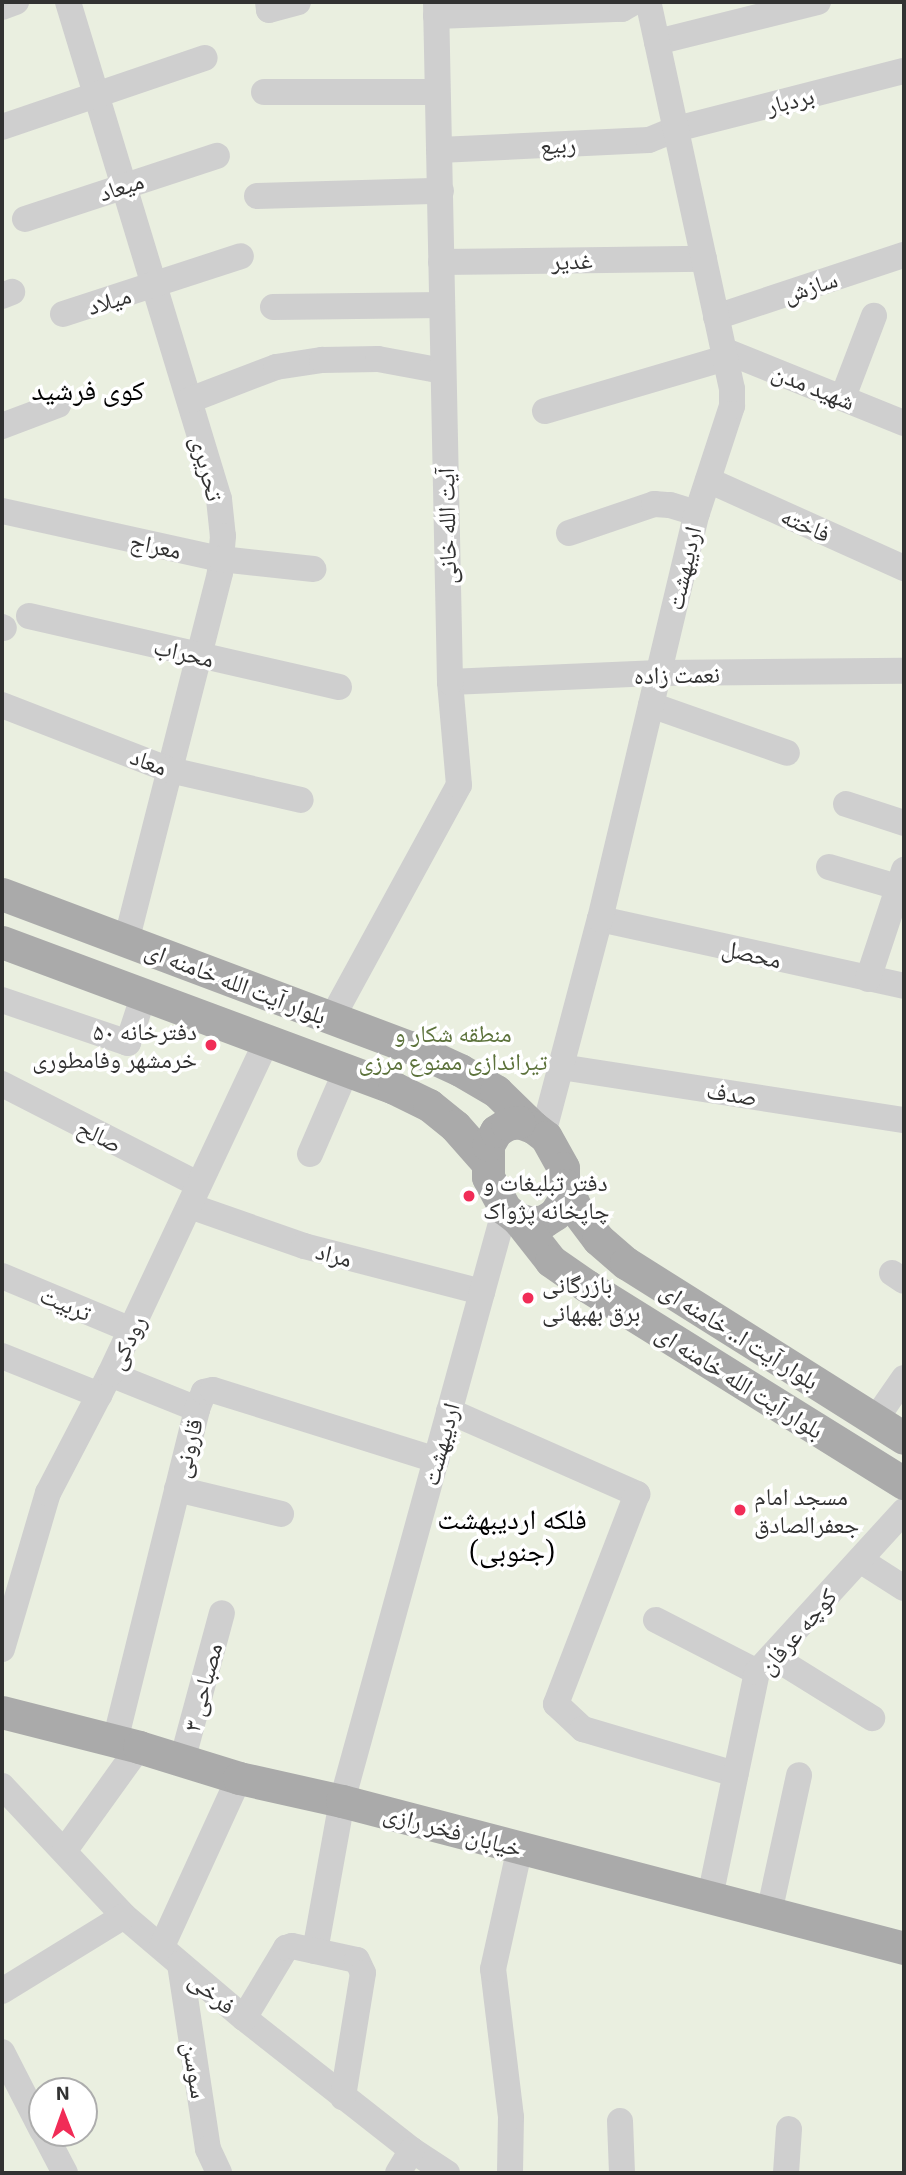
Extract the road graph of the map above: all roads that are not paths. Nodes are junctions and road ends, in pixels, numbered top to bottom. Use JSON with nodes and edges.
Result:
{"nodes":[{"id":1,"x":16,"y":2,"type":"edge"},
{"id":2,"x":68,"y":2,"type":"edge"},
{"id":3,"x":268,"y":2,"type":"edge"},
{"id":4,"x":298,"y":2,"type":"edge"},
{"id":5,"x":634,"y":2,"type":"edge"},
{"id":6,"x":648,"y":2,"type":"edge"},
{"id":7,"x":818,"y":2,"type":"edge"},
{"id":8,"x":2,"y":7,"type":"edge"},
{"id":9,"x":436,"y":9,"type":"edge"},
{"id":10,"x":657,"y":42,"type":"junction"},
{"id":11,"x":205,"y":58,"type":"dead end"},
{"id":12,"x":904,"y":71,"type":"edge"},
{"id":13,"x":264,"y":92,"type":"dead end"},
{"id":14,"x":437,"y":92,"type":"junction"},
{"id":15,"x":97,"y":93,"type":"junction"},
{"id":16,"x":2,"y":127,"type":"edge"},
{"id":17,"x":676,"y":129,"type":"junction"},
{"id":18,"x":439,"y":150,"type":"junction"},
{"id":19,"x":217,"y":156,"type":"dead end"},
{"id":20,"x":124,"y":184,"type":"junction"},
{"id":21,"x":441,"y":191,"type":"junction"},
{"id":22,"x":257,"y":196,"type":"dead end"},
{"id":23,"x":25,"y":219,"type":"dead end"},
{"id":24,"x":904,"y":255,"type":"edge"},
{"id":25,"x":241,"y":256,"type":"dead end"},
{"id":26,"x":704,"y":259,"type":"junction"},
{"id":27,"x":441,"y":262,"type":"junction"},
{"id":28,"x":155,"y":285,"type":"junction"},
{"id":29,"x":442,"y":305,"type":"junction"},
{"id":30,"x":273,"y":307,"type":"dead end"},
{"id":31,"x":63,"y":314,"type":"dead end"},
{"id":32,"x":874,"y":316,"type":"dead end"},
{"id":33,"x":716,"y":317,"type":"junction"},
{"id":34,"x":724,"y":354,"type":"junction"},
{"id":35,"x":443,"y":371,"type":"junction"},
{"id":36,"x":844,"y":397,"type":"junction"},
{"id":37,"x":190,"y":400,"type":"junction"},
{"id":38,"x":58,"y":405,"type":"dead end"},
{"id":39,"x":545,"y":411,"type":"dead end"},
{"id":40,"x":904,"y":422,"type":"edge"},
{"id":41,"x":2,"y":426,"type":"edge"},
{"id":42,"x":708,"y":480,"type":"junction"},
{"id":43,"x":2,"y":511,"type":"edge"},
{"id":44,"x":697,"y":513,"type":"junction"},
{"id":45,"x":569,"y":533,"type":"dead end"},
{"id":46,"x":221,"y":559,"type":"junction"},
{"id":47,"x":904,"y":568,"type":"edge"},
{"id":48,"x":313,"y":569,"type":"dead end"},
{"id":49,"x":29,"y":616,"type":"dead end"},
{"id":50,"x":199,"y":655,"type":"junction"},
{"id":51,"x":904,"y":671,"type":"edge"},
{"id":52,"x":659,"y":673,"type":"junction"},
{"id":53,"x":450,"y":682,"type":"junction"},
{"id":54,"x":339,"y":687,"type":"dead end"},
{"id":55,"x":2,"y":705,"type":"edge"},
{"id":56,"x":651,"y":705,"type":"junction"},
{"id":57,"x":787,"y":752,"type":"dead end"},
{"id":58,"x":170,"y":770,"type":"junction"},
{"id":59,"x":301,"y":800,"type":"dead end"},
{"id":60,"x":846,"y":804,"type":"dead end"},
{"id":61,"x":904,"y":823,"type":"edge"},
{"id":62,"x":829,"y":867,"type":"dead end"},
{"id":63,"x":902,"y":882,"type":"edge"},
{"id":64,"x":2,"y":894,"type":"edge"},
{"id":65,"x":600,"y":919,"type":"junction"},
{"id":66,"x":126,"y":941,"type":"junction"},
{"id":67,"x":2,"y":942,"type":"edge"},
{"id":68,"x":868,"y":979,"type":"junction"},
{"id":69,"x":110,"y":984,"type":"junction"},
{"id":70,"x":904,"y":986,"type":"edge"},
{"id":71,"x":143,"y":997,"type":"junction"},
{"id":72,"x":2,"y":1000,"type":"edge"},
{"id":73,"x":332,"y":1018,"type":"junction"},
{"id":74,"x":267,"y":1041,"type":"junction"},
{"id":75,"x":561,"y":1067,"type":"junction"},
{"id":76,"x":345,"y":1071,"type":"junction"},
{"id":77,"x":2,"y":1084,"type":"edge"},
{"id":78,"x":904,"y":1120,"type":"edge"},
{"id":79,"x":538,"y":1130,"type":"junction"},
{"id":80,"x":310,"y":1154,"type":"dead end"},
{"id":81,"x":485,"y":1160,"type":"junction"},
{"id":82,"x":565,"y":1185,"type":"junction"},
{"id":83,"x":195,"y":1195,"type":"junction"},
{"id":84,"x":511,"y":1214,"type":"junction"},
{"id":85,"x":2,"y":1276,"type":"edge"},
{"id":86,"x":482,"y":1292,"type":"junction"},
{"id":87,"x":131,"y":1331,"type":"junction"},
{"id":88,"x":2,"y":1356,"type":"edge"},
{"id":89,"x":904,"y":1378,"type":"edge"},
{"id":90,"x":105,"y":1384,"type":"junction"},
{"id":91,"x":197,"y":1409,"type":"junction"},
{"id":92,"x":449,"y":1411,"type":"junction"},
{"id":93,"x":875,"y":1420,"type":"junction"},
{"id":94,"x":904,"y":1438,"type":"edge"},
{"id":95,"x":436,"y":1460,"type":"junction"},
{"id":96,"x":904,"y":1483,"type":"edge"},
{"id":97,"x":177,"y":1489,"type":"junction"},
{"id":98,"x":904,"y":1511,"type":"edge"},
{"id":99,"x":281,"y":1514,"type":"dead end"},
{"id":100,"x":860,"y":1560,"type":"junction"},
{"id":101,"x":904,"y":1588,"type":"edge"},
{"id":102,"x":222,"y":1613,"type":"dead end"},
{"id":103,"x":656,"y":1620,"type":"dead end"},
{"id":104,"x":2,"y":1649,"type":"edge"},
{"id":105,"x":764,"y":1664,"type":"junction"},
{"id":106,"x":2,"y":1712,"type":"edge"},
{"id":107,"x":872,"y":1718,"type":"dead end"},
{"id":108,"x":127,"y":1744,"type":"junction"},
{"id":109,"x":182,"y":1761,"type":"junction"},
{"id":110,"x":735,"y":1774,"type":"junction"},
{"id":111,"x":799,"y":1775,"type":"dead end"},
{"id":112,"x":239,"y":1779,"type":"junction"},
{"id":113,"x":2,"y":1786,"type":"edge"},
{"id":114,"x":342,"y":1801,"type":"junction"},
{"id":115,"x":520,"y":1847,"type":"junction"},
{"id":116,"x":65,"y":1850,"type":"junction"},
{"id":117,"x":710,"y":1897,"type":"junction"},
{"id":118,"x":769,"y":1913,"type":"junction"},
{"id":119,"x":124,"y":1916,"type":"junction"},
{"id":120,"x":904,"y":1948,"type":"edge"},
{"id":121,"x":315,"y":1951,"type":"junction"},
{"id":122,"x":171,"y":1955,"type":"junction"},
{"id":123,"x":2,"y":1991,"type":"edge"},
{"id":124,"x":244,"y":2018,"type":"junction"},
{"id":125,"x":3,"y":2056,"type":"edge"},
{"id":126,"x":343,"y":2097,"type":"junction"},
{"id":127,"x":28,"y":2103,"type":"edge"},
{"id":128,"x":620,"y":2121,"type":"dead end"},
{"id":129,"x":789,"y":2129,"type":"dead end"},
{"id":130,"x":51,"y":2147,"type":"edge"},
{"id":131,"x":412,"y":2150,"type":"junction"},
{"id":132,"x":65,"y":2173,"type":"edge"},
{"id":133,"x":219,"y":2173,"type":"edge"},
{"id":134,"x":398,"y":2173,"type":"edge"},
{"id":135,"x":447,"y":2173,"type":"edge"},
{"id":136,"x":510,"y":2173,"type":"edge"},
{"id":137,"x":622,"y":2173,"type":"edge"},
{"id":138,"x":786,"y":2173,"type":"edge"}],
"edges":[{"from":1,"to":8,"type":"street"},
{"from":2,"to":15,"type":"street","name":"تحریری"},
{"from":3,"to":4,"type":"street"},
{"from":5,"to":9,"type":"street"},
{"from":6,"to":10,"type":"street","name":"اردیبهشت"},
{"from":7,"to":10,"type":"street"},
{"from":9,"to":14,"type":"street","name":"آیت الله خانی"},
{"from":10,"to":17,"type":"street","name":"اردیبهشت"},
{"from":11,"to":15,"type":"street"},
{"from":12,"to":17,"type":"street","name":"بردبار"},
{"from":13,"to":14,"type":"street"},
{"from":14,"to":18,"type":"street","name":"آیت الله خانی"},
{"from":15,"to":16,"type":"street"},
{"from":15,"to":20,"type":"street","name":"تحریری"},
{"from":17,"to":18,"type":"street","name":"ربیع"},
{"from":17,"to":26,"type":"street","name":"اردیبهشت"},
{"from":18,"to":21,"type":"street","name":"آیت الله خانی"},
{"from":19,"to":20,"type":"street","name":"میعاد"},
{"from":20,"to":23,"type":"street","name":"میعاد"},
{"from":20,"to":28,"type":"street","name":"تحریری"},
{"from":21,"to":22,"type":"street"},
{"from":21,"to":27,"type":"street","name":"آیت الله خانی"},
{"from":24,"to":33,"type":"street","name":"سازش"},
{"from":25,"to":28,"type":"street","name":"میلاد"},
{"from":26,"to":27,"type":"street","name":"غدیر"},
{"from":26,"to":33,"type":"street","name":"اردیبهشت"},
{"from":27,"to":29,"type":"street","name":"آیت الله خانی"},
{"from":28,"to":31,"type":"street","name":"میلاد"},
{"from":28,"to":37,"type":"street","name":"تحریری"},
{"from":29,"to":30,"type":"street"},
{"from":29,"to":35,"type":"street","name":"آیت الله خانی"},
{"from":32,"to":36,"type":"street"},
{"from":33,"to":34,"type":"street","name":"اردیبهشت"},
{"from":34,"to":36,"type":"street","name":"شهید مدن"},
{"from":34,"to":39,"type":"street"},
{"from":34,"to":42,"type":"street","name":"اردیبهشت"},
{"from":35,"to":37,"type":"street"},
{"from":35,"to":53,"type":"street","name":"آیت الله خانی"},
{"from":36,"to":40,"type":"street","name":"شهید مدن"},
{"from":37,"to":46,"type":"street","name":"تحریری"},
{"from":38,"to":41,"type":"street"},
{"from":42,"to":44,"type":"street","name":"اردیبهشت"},
{"from":42,"to":47,"type":"street","name":"فاخته"},
{"from":43,"to":46,"type":"street","name":"معراج"},
{"from":44,"to":45,"type":"street"},
{"from":44,"to":52,"type":"street","name":"اردیبهشت"},
{"from":46,"to":48,"type":"street","name":"معراج"},
{"from":46,"to":50,"type":"street","name":"تحریری"},
{"from":49,"to":50,"type":"street","name":"محراب"},
{"from":50,"to":54,"type":"street","name":"محراب"},
{"from":50,"to":58,"type":"street","name":"تحریری"},
{"from":51,"to":52,"type":"street","name":"نعمت زاده"},
{"from":52,"to":53,"type":"street","name":"نعمت زاده"},
{"from":52,"to":56,"type":"street","name":"اردیبهشت"},
{"from":53,"to":73,"type":"street","name":"آیت الله خانی"},
{"from":55,"to":58,"type":"street","name":"معاد"},
{"from":56,"to":57,"type":"street"},
{"from":56,"to":65,"type":"street","name":"اردیبهشت"},
{"from":58,"to":59,"type":"street","name":"معاد"},
{"from":58,"to":66,"type":"street","name":"تحریری"},
{"from":60,"to":61,"type":"street"},
{"from":62,"to":63,"type":"street"},
{"from":63,"to":68,"type":"street"},
{"from":64,"to":66,"type":"main road","name":"بلوار آیت الله خامنه ای"},
{"from":65,"to":68,"type":"street","name":"محصل"},
{"from":65,"to":75,"type":"street","name":"اردیبهشت"},
{"from":66,"to":69,"type":"main road"},
{"from":66,"to":73,"type":"main road","name":"بلوار آیت الله خامنه ای"},
{"from":67,"to":69,"type":"main road","name":"بلوار آیت الله خامنه ای"},
{"from":68,"to":70,"type":"street","name":"محصل"},
{"from":69,"to":71,"type":"main road","name":"بلوار آیت الله خامنه ای"},
{"from":71,"to":72,"type":"street"},
{"from":71,"to":74,"type":"main road","name":"بلوار آیت الله خامنه ای"},
{"from":73,"to":79,"type":"main road","name":"بلوار آیت الله خامنه ای"},
{"from":74,"to":76,"type":"main road","name":"بلوار آیت الله خامنه ای"},
{"from":74,"to":83,"type":"street","name":"رودکی"},
{"from":75,"to":78,"type":"street","name":"صدف"},
{"from":75,"to":79,"type":"street","name":"اردیبهشت"},
{"from":76,"to":80,"type":"street"},
{"from":76,"to":81,"type":"main road","name":"بلوار آیت الله خامنه ای"},
{"from":77,"to":83,"type":"street","name":"صالح"},
{"from":79,"to":81,"type":"main road"},
{"from":79,"to":82,"type":"main road"},
{"from":81,"to":84,"type":"main road"},
{"from":82,"to":84,"type":"main road"},
{"from":82,"to":93,"type":"main road","name":"بلوار آیت ا.. خامنه ای"},
{"from":83,"to":86,"type":"street","name":"مراد"},
{"from":83,"to":87,"type":"street","name":"رودکی"},
{"from":84,"to":86,"type":"street","name":"اردیبهشت"},
{"from":84,"to":96,"type":"main road","name":"بلوار آیت الله خامنه ای"},
{"from":85,"to":87,"type":"street","name":"تربیت"},
{"from":86,"to":92,"type":"street","name":"اردیبهشت"},
{"from":87,"to":90,"type":"street","name":"رودکی"},
{"from":88,"to":90,"type":"street"},
{"from":89,"to":93,"type":"street"},
{"from":90,"to":91,"type":"street"},
{"from":90,"to":104,"type":"street","name":"رودکی"},
{"from":91,"to":95,"type":"street","name":"قارونی"},
{"from":91,"to":97,"type":"street","name":"قارونی"},
{"from":92,"to":95,"type":"street","name":"اردیبهشت"},
{"from":92,"to":110,"type":"street"},
{"from":93,"to":94,"type":"main road","name":"بلوار آیت ا.. خامنه ای"},
{"from":95,"to":114,"type":"street","name":"اردیبهشت"},
{"from":97,"to":99,"type":"street"},
{"from":97,"to":108,"type":"street","name":"قارونی"},
{"from":98,"to":100,"type":"street","name":"کوچه عرفان"},
{"from":100,"to":101,"type":"street"},
{"from":100,"to":105,"type":"street","name":"کوچه عرفان"},
{"from":102,"to":109,"type":"street","name":"مصباحی ۳"},
{"from":103,"to":105,"type":"street"},
{"from":105,"to":107,"type":"street"},
{"from":105,"to":110,"type":"street","name":"کوچه عرفان"},
{"from":106,"to":108,"type":"main road","name":"خیابان فخر رازی"},
{"from":108,"to":109,"type":"main road","name":"خیابان فخر رازی"},
{"from":108,"to":116,"type":"street"},
{"from":109,"to":112,"type":"main road","name":"خیابان فخر رازی"},
{"from":110,"to":117,"type":"street","name":"کوچه عرفان"},
{"from":111,"to":118,"type":"street"},
{"from":112,"to":114,"type":"main road","name":"خیابان فخر رازی"},
{"from":112,"to":122,"type":"street"},
{"from":113,"to":116,"type":"street","name":"فرخی"},
{"from":114,"to":115,"type":"main road","name":"خیابان فخر رازی"},
{"from":114,"to":121,"type":"street","name":"اردیبهشت"},
{"from":115,"to":117,"type":"main road","name":"خیابان فخر رازی"},
{"from":115,"to":136,"type":"street"},
{"from":116,"to":119,"type":"street","name":"فرخی"},
{"from":117,"to":118,"type":"main road","name":"خیابان فخر رازی"},
{"from":118,"to":120,"type":"main road","name":"خیابان فخر رازی"},
{"from":119,"to":122,"type":"street","name":"فرخی"},
{"from":119,"to":123,"type":"street"},
{"from":121,"to":124,"type":"street"},
{"from":121,"to":126,"type":"street"},
{"from":122,"to":124,"type":"street","name":"فرخی"},
{"from":122,"to":133,"type":"street","name":"سوسن"},
{"from":124,"to":126,"type":"street","name":"فرخی"},
{"from":125,"to":127,"type":"street"},
{"from":126,"to":131,"type":"street","name":"فرخی"},
{"from":128,"to":137,"type":"street"},
{"from":129,"to":138,"type":"street"},
{"from":130,"to":132,"type":"street"},
{"from":131,"to":134,"type":"street"},
{"from":131,"to":135,"type":"street","name":"فرخی"}]}
